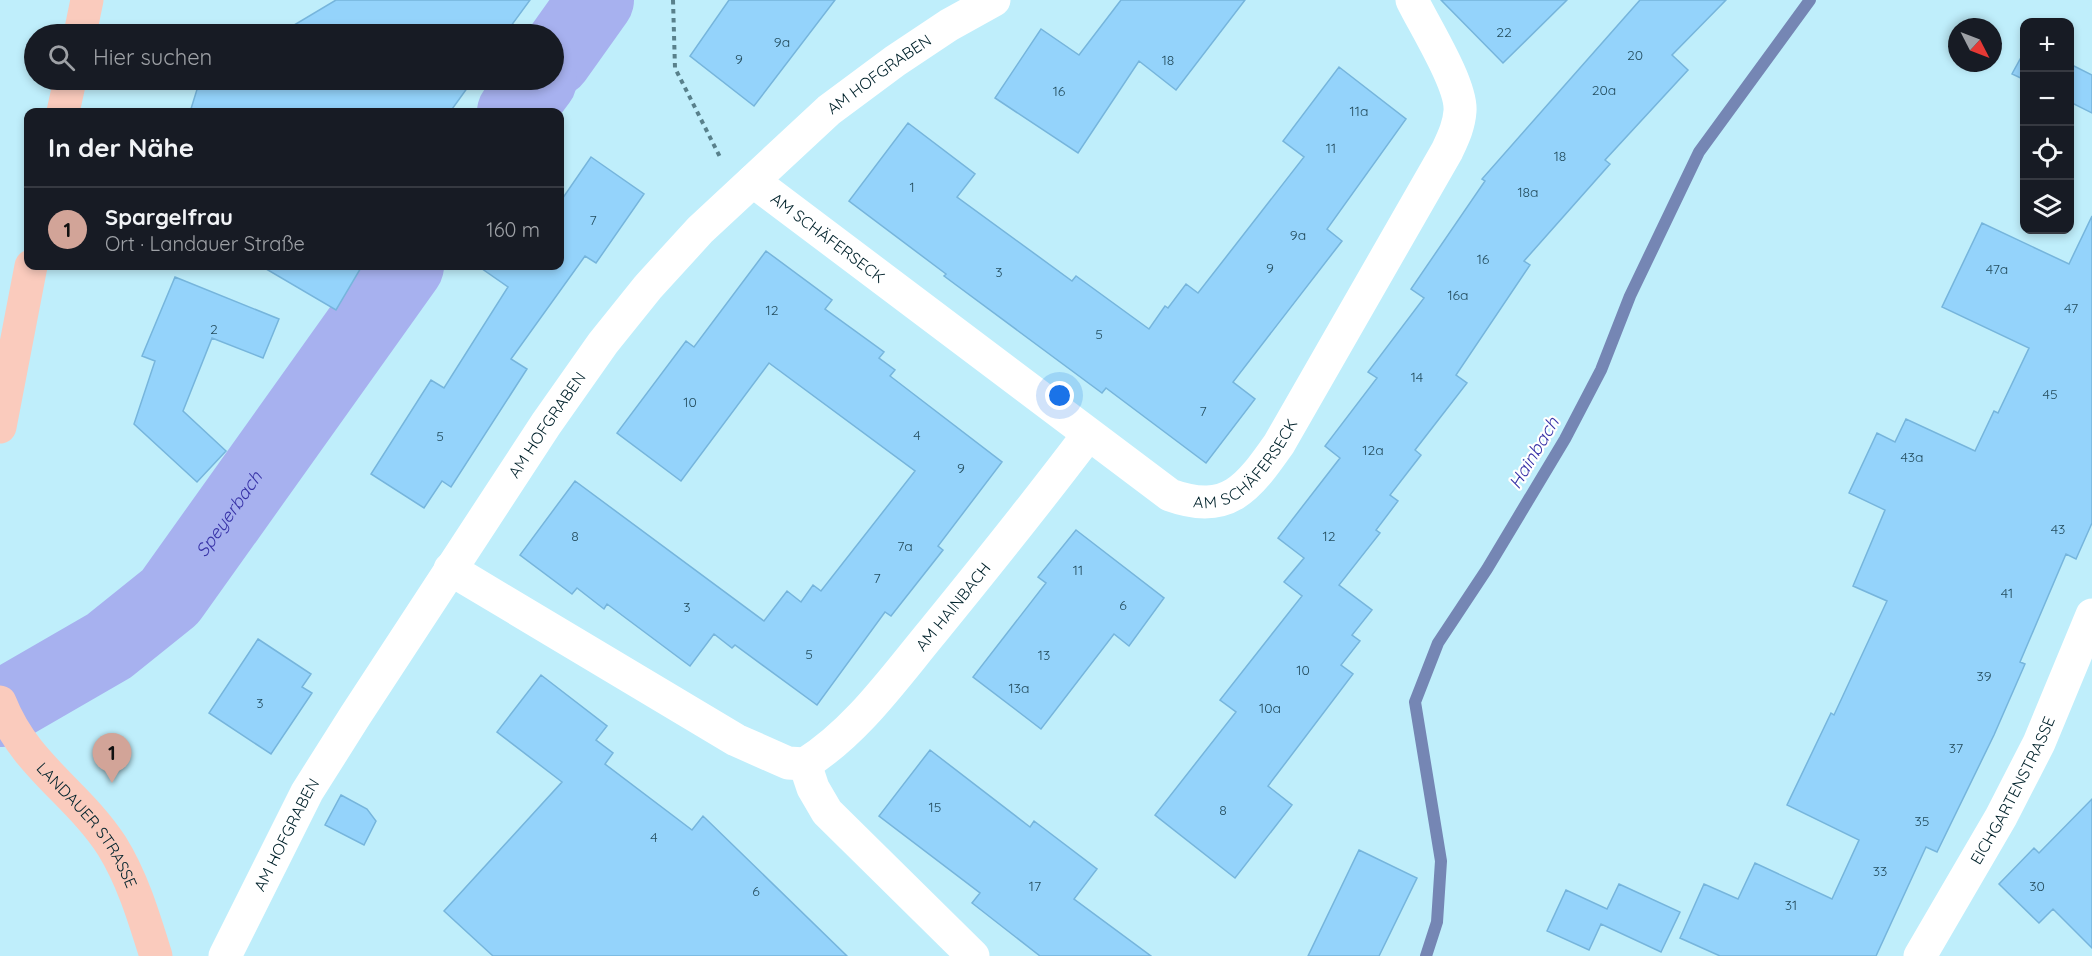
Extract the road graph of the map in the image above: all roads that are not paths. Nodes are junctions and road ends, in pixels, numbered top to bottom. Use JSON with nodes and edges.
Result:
{"nodes":[{"id":1,"x":87,"y":0,"type":"edge"},
{"id":2,"x":994,"y":0,"type":"edge"},
{"id":3,"x":1412,"y":0,"type":"edge"},
{"id":4,"x":82,"y":24,"type":"edge"},
{"id":5,"x":68,"y":90,"type":"edge"},
{"id":6,"x":64,"y":108,"type":"edge"},
{"id":7,"x":753,"y":181,"type":"junction"},
{"id":8,"x":30,"y":270,"type":"edge"},
{"id":9,"x":0,"y":427,"type":"edge"},
{"id":10,"x":1088,"y":435,"type":"junction"},
{"id":11,"x":450,"y":569,"type":"junction"},
{"id":12,"x":2092,"y":615,"type":"edge"},
{"id":13,"x":0,"y":702,"type":"edge"},
{"id":14,"x":805,"y":764,"type":"junction"},
{"id":15,"x":156,"y":956,"type":"edge"},
{"id":16,"x":225,"y":956,"type":"edge"},
{"id":17,"x":973,"y":956,"type":"edge"},
{"id":18,"x":1920,"y":956,"type":"edge"}],
"edges":[{"from":1,"to":4,"type":"main road"},
{"from":2,"to":7,"type":"street","name":"AM HOFGRABEN"},
{"from":3,"to":10,"type":"street","name":"AM SCHÄFERSECK"},
{"from":5,"to":6,"type":"main road"},
{"from":7,"to":10,"type":"street","name":"AM SCHÄFERSECK"},
{"from":7,"to":11,"type":"street","name":"AM HOFGRABEN"},
{"from":8,"to":9,"type":"main road"},
{"from":10,"to":14,"type":"street","name":"AM HAINBACH"},
{"from":11,"to":14,"type":"street"},
{"from":11,"to":16,"type":"street","name":"AM HOFGRABEN"},
{"from":12,"to":18,"type":"street","name":"EICHGARTENSTRASSE"},
{"from":13,"to":15,"type":"main road","name":"LANDAUER STRASSE"},
{"from":14,"to":17,"type":"street"}]}
